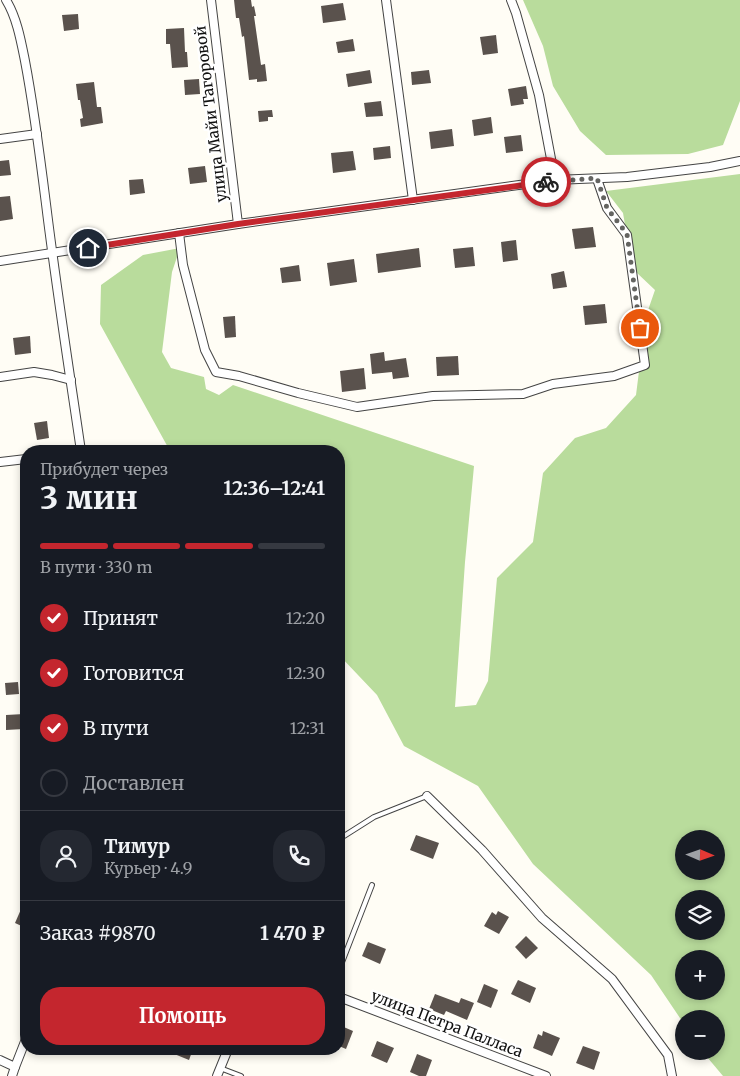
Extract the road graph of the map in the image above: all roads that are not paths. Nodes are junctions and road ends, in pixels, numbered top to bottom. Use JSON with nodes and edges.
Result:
{"nodes":[{"id":1,"x":6,"y":0,"type":"edge"},
{"id":2,"x":211,"y":0,"type":"edge"},
{"id":3,"x":386,"y":0,"type":"edge"},
{"id":4,"x":511,"y":0,"type":"edge"},
{"id":5,"x":37,"y":134,"type":"junction"},
{"id":6,"x":0,"y":138,"type":"edge"},
{"id":7,"x":740,"y":161,"type":"edge"},
{"id":8,"x":597,"y":178,"type":"junction"},
{"id":9,"x":554,"y":180,"type":"junction"},
{"id":10,"x":412,"y":200,"type":"junction"},
{"id":11,"x":238,"y":224,"type":"junction"},
{"id":12,"x":179,"y":233,"type":"junction"},
{"id":13,"x":52,"y":254,"type":"junction"},
{"id":14,"x":0,"y":261,"type":"edge"},
{"id":15,"x":0,"y":377,"type":"edge"},
{"id":16,"x":71,"y":380,"type":"junction"},
{"id":17,"x":80,"y":445,"type":"edge"},
{"id":18,"x":20,"y":460,"type":"edge"},
{"id":19,"x":0,"y":462,"type":"edge"},
{"id":20,"x":427,"y":796,"type":"joint"},
{"id":21,"x":345,"y":835,"type":"edge"},
{"id":22,"x":372,"y":885,"type":"dead end"},
{"id":23,"x":345,"y":955,"type":"edge"},
{"id":24,"x":345,"y":999,"type":"edge"},
{"id":25,"x":20,"y":1054,"type":"edge"},
{"id":26,"x":226,"y":1055,"type":"edge"},
{"id":27,"x":0,"y":1060,"type":"edge"},
{"id":28,"x":15,"y":1067,"type":"junction"},
{"id":29,"x":219,"y":1072,"type":"edge"},
{"id":30,"x":12,"y":1076,"type":"edge"},
{"id":31,"x":241,"y":1076,"type":"edge"},
{"id":32,"x":546,"y":1076,"type":"edge"},
{"id":33,"x":672,"y":1076,"type":"edge"}],
"edges":[{"from":1,"to":5,"type":"street"},
{"from":2,"to":11,"type":"street","name":"улица Майи Тагоровой"},
{"from":3,"to":10,"type":"street"},
{"from":4,"to":9,"type":"street"},
{"from":5,"to":6,"type":"street"},
{"from":5,"to":13,"type":"street"},
{"from":7,"to":8,"type":"street"},
{"from":8,"to":9,"type":"street"},
{"from":8,"to":12,"type":"street"},
{"from":9,"to":10,"type":"street"},
{"from":10,"to":11,"type":"street"},
{"from":11,"to":12,"type":"street"},
{"from":12,"to":13,"type":"street"},
{"from":13,"to":14,"type":"street"},
{"from":13,"to":16,"type":"street"},
{"from":15,"to":16,"type":"street"},
{"from":16,"to":17,"type":"street"},
{"from":18,"to":19,"type":"street"},
{"from":20,"to":21,"type":"lane"},
{"from":20,"to":33,"type":"street"},
{"from":22,"to":23,"type":"lane"},
{"from":24,"to":32,"type":"street","name":"улица Петра Палласа"},
{"from":25,"to":28,"type":"street"},
{"from":26,"to":29,"type":"street"},
{"from":27,"to":28,"type":"street"},
{"from":28,"to":30,"type":"street"},
{"from":29,"to":31,"type":"lane"}]}
